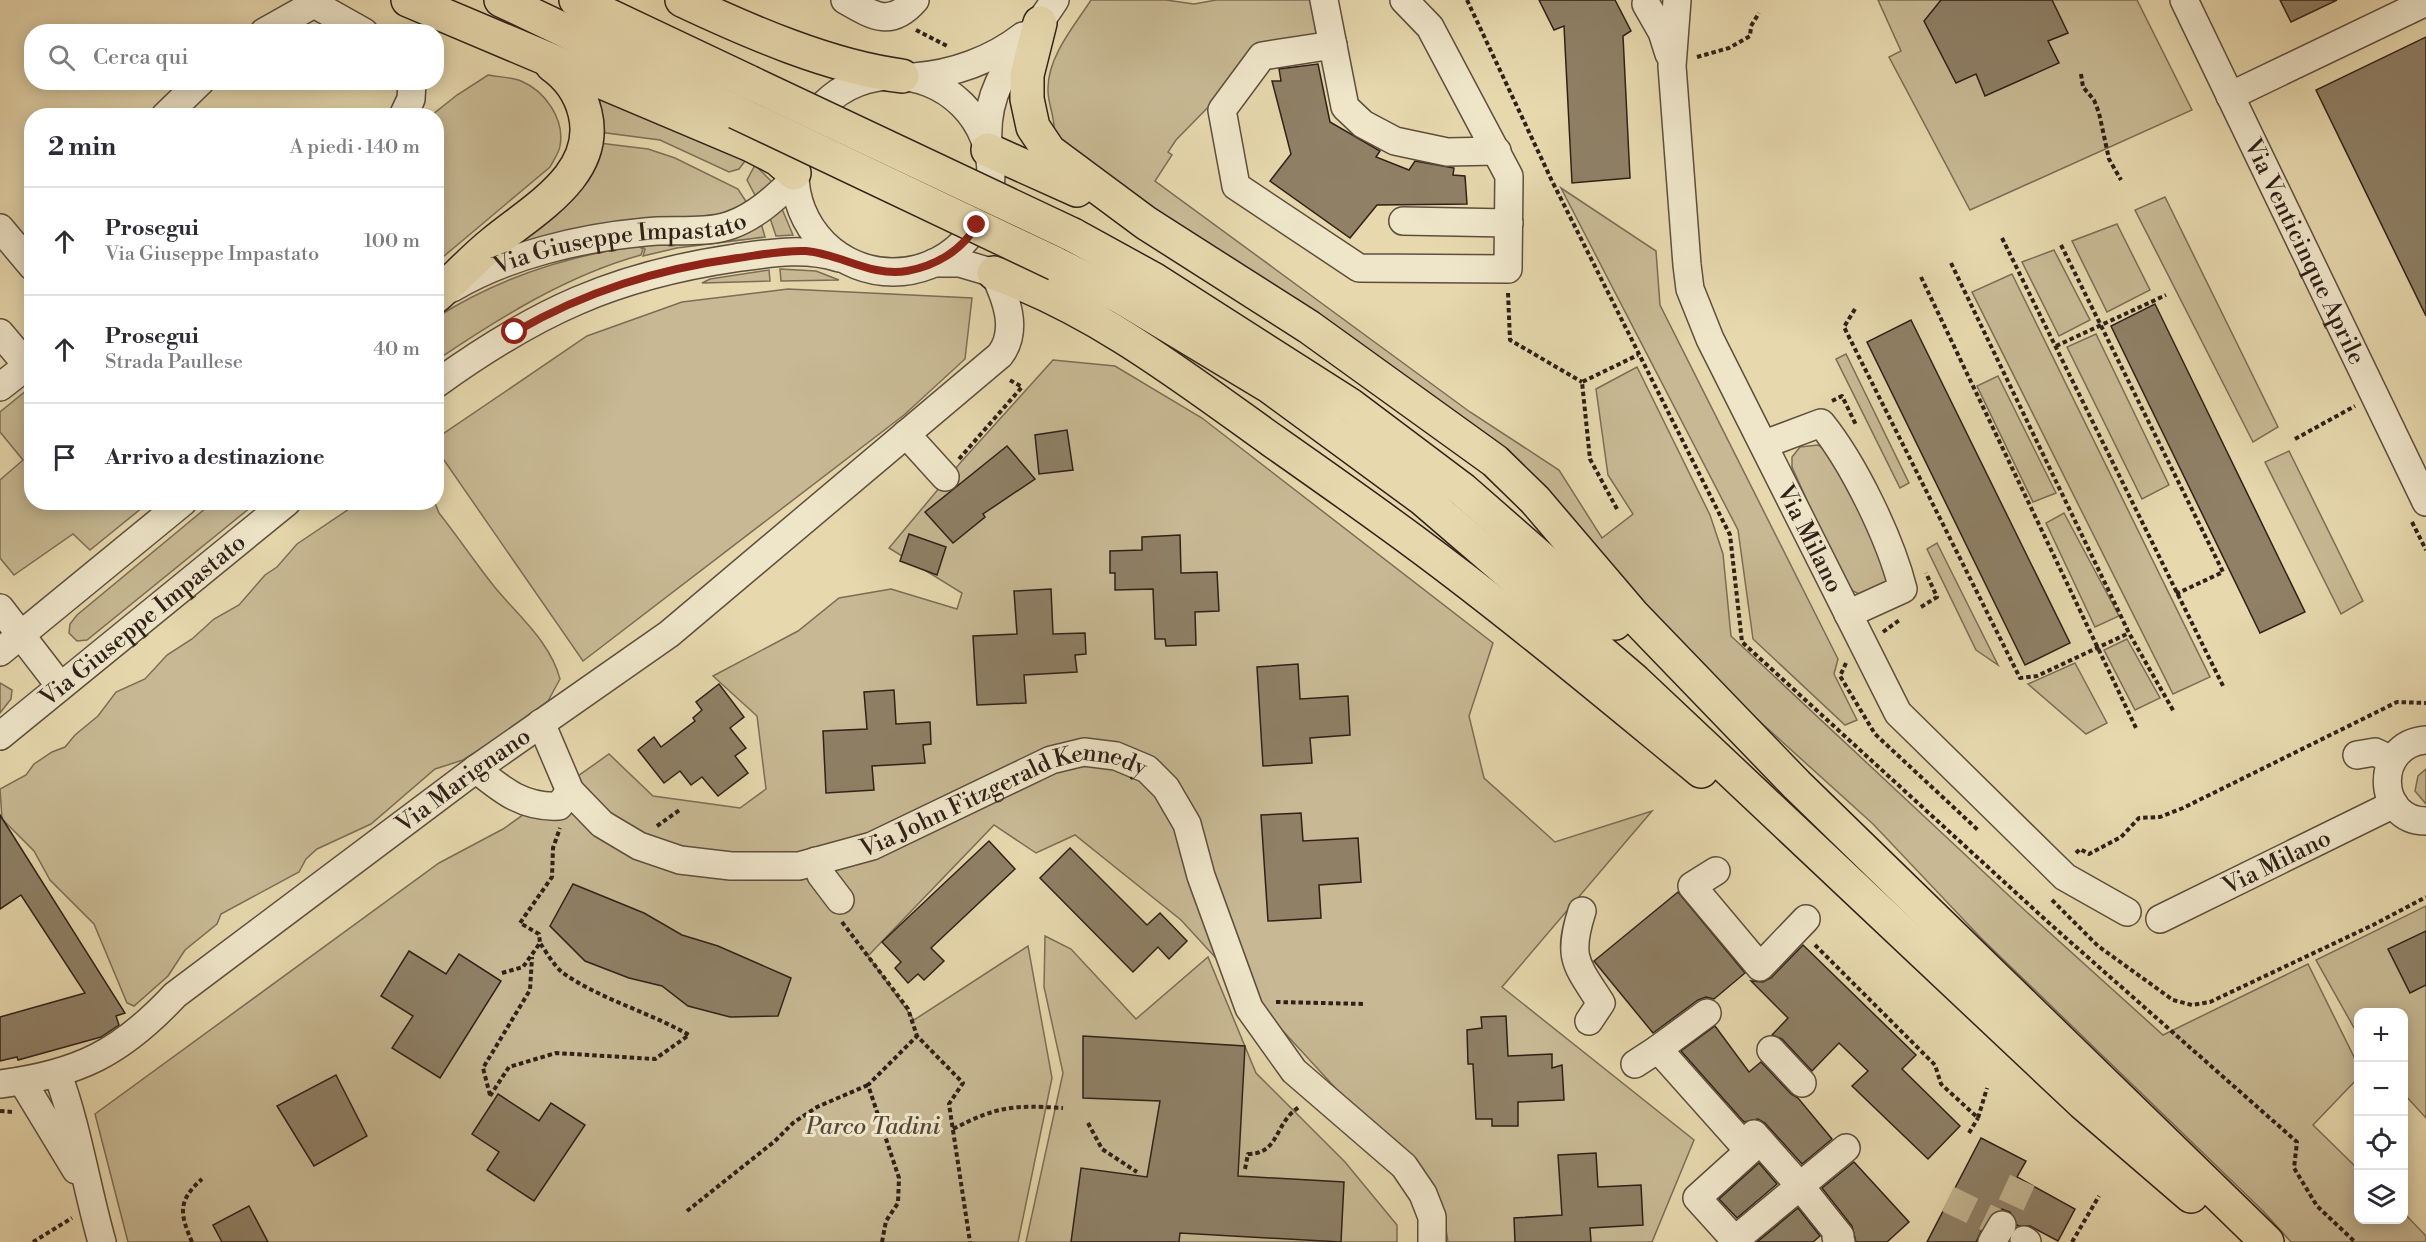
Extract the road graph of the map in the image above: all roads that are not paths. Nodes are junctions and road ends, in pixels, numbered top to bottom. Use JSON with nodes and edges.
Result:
{"nodes":[{"id":1,"x":408,"y":0,"type":"edge"},
{"id":2,"x":576,"y":0,"type":"edge"},
{"id":3,"x":682,"y":0,"type":"edge"},
{"id":4,"x":711,"y":0,"type":"edge"},
{"id":5,"x":846,"y":0,"type":"edge"},
{"id":6,"x":1324,"y":0,"type":"edge"},
{"id":7,"x":1404,"y":0,"type":"edge"},
{"id":8,"x":1677,"y":0,"type":"edge"},
{"id":9,"x":2184,"y":0,"type":"edge"},
{"id":10,"x":502,"y":1,"type":"edge"},
{"id":11,"x":1652,"y":1,"type":"edge"},
{"id":12,"x":2426,"y":2,"type":"edge"},
{"id":13,"x":904,"y":5,"type":"edge"},
{"id":14,"x":1048,"y":11,"type":"edge"},
{"id":15,"x":278,"y":24,"type":"edge"},
{"id":16,"x":350,"y":24,"type":"edge"},
{"id":17,"x":736,"y":24,"type":"junction"},
{"id":18,"x":1333,"y":45,"type":"junction"},
{"id":19,"x":533,"y":52,"type":"junction"},
{"id":20,"x":1672,"y":66,"type":"junction"},
{"id":21,"x":902,"y":76,"type":"junction"},
{"id":22,"x":192,"y":90,"type":"edge"},
{"id":23,"x":412,"y":90,"type":"edge"},
{"id":24,"x":2230,"y":96,"type":"junction"},
{"id":25,"x":173,"y":108,"type":"edge"},
{"id":26,"x":407,"y":108,"type":"edge"},
{"id":27,"x":988,"y":150,"type":"junction"},
{"id":28,"x":1497,"y":151,"type":"junction"},
{"id":29,"x":794,"y":177,"type":"junction"},
{"id":30,"x":1403,"y":221,"type":"dead end"},
{"id":31,"x":1146,"y":223,"type":"junction"},
{"id":32,"x":1509,"y":223,"type":"junction"},
{"id":33,"x":0,"y":228,"type":"edge"},
{"id":34,"x":24,"y":256,"type":"edge"},
{"id":35,"x":847,"y":261,"type":"junction"},
{"id":36,"x":933,"y":263,"type":"junction"},
{"id":37,"x":994,"y":273,"type":"junction"},
{"id":38,"x":444,"y":289,"type":"edge"},
{"id":39,"x":444,"y":293,"type":"edge"},
{"id":40,"x":0,"y":333,"type":"edge"},
{"id":41,"x":24,"y":358,"type":"edge"},
{"id":42,"x":24,"y":367,"type":"edge"},
{"id":43,"x":444,"y":379,"type":"edge"},
{"id":44,"x":0,"y":387,"type":"edge"},
{"id":45,"x":906,"y":434,"type":"junction"},
{"id":46,"x":1765,"y":444,"type":"junction"},
{"id":47,"x":945,"y":477,"type":"dead end"},
{"id":48,"x":2426,"y":502,"type":"edge"},
{"id":49,"x":173,"y":510,"type":"edge"},
{"id":50,"x":277,"y":510,"type":"edge"},
{"id":51,"x":0,"y":608,"type":"edge"},
{"id":52,"x":1848,"y":614,"type":"junction"},
{"id":53,"x":21,"y":634,"type":"junction"},
{"id":54,"x":0,"y":652,"type":"edge"},
{"id":55,"x":60,"y":686,"type":"junction"},
{"id":56,"x":541,"y":723,"type":"junction"},
{"id":57,"x":0,"y":736,"type":"edge"},
{"id":58,"x":2426,"y":740,"type":"edge"},
{"id":59,"x":2357,"y":755,"type":"dead end"},
{"id":60,"x":2392,"y":760,"type":"junction"},
{"id":61,"x":476,"y":769,"type":"junction"},
{"id":62,"x":1797,"y":785,"type":"junction"},
{"id":63,"x":570,"y":791,"type":"junction"},
{"id":64,"x":2394,"y":804,"type":"junction"},
{"id":65,"x":2426,"y":821,"type":"edge"},
{"id":66,"x":816,"y":861,"type":"junction"},
{"id":67,"x":1716,"y":871,"type":"dead end"},
{"id":68,"x":839,"y":908,"type":"road end"},
{"id":69,"x":1582,"y":911,"type":"dead end"},
{"id":70,"x":2127,"y":912,"type":"dead end"},
{"id":71,"x":2160,"y":920,"type":"dead end"},
{"id":72,"x":1802,"y":924,"type":"road end"},
{"id":73,"x":1920,"y":951,"type":"junction"},
{"id":74,"x":1707,"y":1013,"type":"dead end"},
{"id":75,"x":1589,"y":1021,"type":"dead end"},
{"id":76,"x":1658,"y":1049,"type":"junction"},
{"id":77,"x":1770,"y":1050,"type":"dead end"},
{"id":78,"x":1635,"y":1064,"type":"dead end"},
{"id":79,"x":58,"y":1074,"type":"junction"},
{"id":80,"x":11,"y":1083,"type":"edge"},
{"id":81,"x":1802,"y":1083,"type":"dead end"},
{"id":82,"x":1755,"y":1142,"type":"junction"},
{"id":83,"x":1846,"y":1148,"type":"dead end"},
{"id":84,"x":1800,"y":1186,"type":"junction"},
{"id":85,"x":87,"y":1189,"type":"junction"},
{"id":86,"x":1836,"y":1240,"type":"edge"},
{"id":87,"x":1734,"y":1241,"type":"edge"},
{"id":88,"x":102,"y":1242,"type":"edge"},
{"id":89,"x":1432,"y":1242,"type":"edge"},
{"id":90,"x":2238,"y":1242,"type":"edge"},
{"id":91,"x":2267,"y":1242,"type":"edge"}],
"edges":[{"from":1,"to":19,"type":"highway"},
{"from":2,"to":62,"type":"highway","bridge":true},
{"from":3,"to":17,"type":"highway"},
{"from":4,"to":17,"type":"street"},
{"from":5,"to":13,"type":"street"},
{"from":6,"to":18,"type":"street"},
{"from":7,"to":28,"type":"street"},
{"from":8,"to":20,"type":"street"},
{"from":9,"to":24,"type":"street","name":"Via Venticinque Aprile"},
{"from":10,"to":73,"type":"highway","bridge":true},
{"from":11,"to":20,"type":"street"},
{"from":12,"to":24,"type":"street"},
{"from":14,"to":21,"type":"street"},
{"from":14,"to":27,"type":"street"},
{"from":14,"to":31,"type":"highway"},
{"from":15,"to":16,"type":"street"},
{"from":17,"to":21,"type":"highway"},
{"from":18,"to":28,"type":"street"},
{"from":18,"to":32,"type":"street"},
{"from":19,"to":29,"type":"highway"},
{"from":19,"to":38,"type":"highway"},
{"from":20,"to":46,"type":"street","name":"Via Milano"},
{"from":21,"to":27,"type":"street"},
{"from":21,"to":29,"type":"street"},
{"from":22,"to":25,"type":"street"},
{"from":23,"to":26,"type":"street"},
{"from":24,"to":48,"type":"street","name":"Via Venticinque Aprile"},
{"from":27,"to":31,"type":"highway"},
{"from":27,"to":36,"type":"street"},
{"from":28,"to":32,"type":"street"},
{"from":29,"to":35,"type":"street"},
{"from":29,"to":39,"type":"street","name":"Via Giuseppe Impastato"},
{"from":30,"to":32,"type":"street"},
{"from":31,"to":62,"type":"highway"},
{"from":33,"to":34,"type":"street"},
{"from":35,"to":36,"type":"street"},
{"from":35,"to":43,"type":"street","name":"Via Giuseppe Impastato"},
{"from":36,"to":37,"type":"street"},
{"from":37,"to":45,"type":"street","name":"Via Marignano"},
{"from":37,"to":73,"type":"highway"},
{"from":40,"to":41,"type":"street"},
{"from":42,"to":44,"type":"street"},
{"from":45,"to":47,"type":"street"},
{"from":45,"to":56,"type":"street","name":"Via Marignano"},
{"from":46,"to":52,"type":"street","name":"Via Milano"},
{"from":46,"to":52,"type":"street"},
{"from":49,"to":53,"type":"street"},
{"from":50,"to":55,"type":"street","name":"Via Giuseppe Impastato"},
{"from":51,"to":53,"type":"street"},
{"from":52,"to":70,"type":"street","name":"Via Milano"},
{"from":53,"to":54,"type":"street"},
{"from":53,"to":55,"type":"street"},
{"from":55,"to":57,"type":"street","name":"Via Giuseppe Impastato"},
{"from":56,"to":61,"type":"street","name":"Via Marignano"},
{"from":56,"to":63,"type":"street","name":"Via John Fitzgerald Kennedy"},
{"from":58,"to":60,"type":"street"},
{"from":59,"to":60,"type":"street"},
{"from":60,"to":64,"type":"street"},
{"from":61,"to":63,"type":"street"},
{"from":61,"to":79,"type":"street","name":"Via Marignano"},
{"from":62,"to":91,"type":"highway"},
{"from":63,"to":66,"type":"street","name":"Via John Fitzgerald Kennedy"},
{"from":64,"to":65,"type":"street"},
{"from":64,"to":71,"type":"street","name":"Via Milano"},
{"from":66,"to":68,"type":"street"},
{"from":66,"to":89,"type":"street","name":"Via John Fitzgerald Kennedy"},
{"from":67,"to":72,"type":"street"},
{"from":69,"to":75,"type":"street"},
{"from":73,"to":90,"type":"highway"},
{"from":74,"to":76,"type":"street"},
{"from":76,"to":78,"type":"street"},
{"from":76,"to":82,"type":"street"},
{"from":77,"to":81,"type":"street"},
{"from":79,"to":80,"type":"street","name":"Via Marignano"},
{"from":79,"to":85,"type":"street"},
{"from":80,"to":85,"type":"street"},
{"from":82,"to":84,"type":"street"},
{"from":82,"to":87,"type":"street"},
{"from":83,"to":84,"type":"street"},
{"from":84,"to":86,"type":"street"},
{"from":84,"to":87,"type":"street"},
{"from":85,"to":88,"type":"street"}]}
